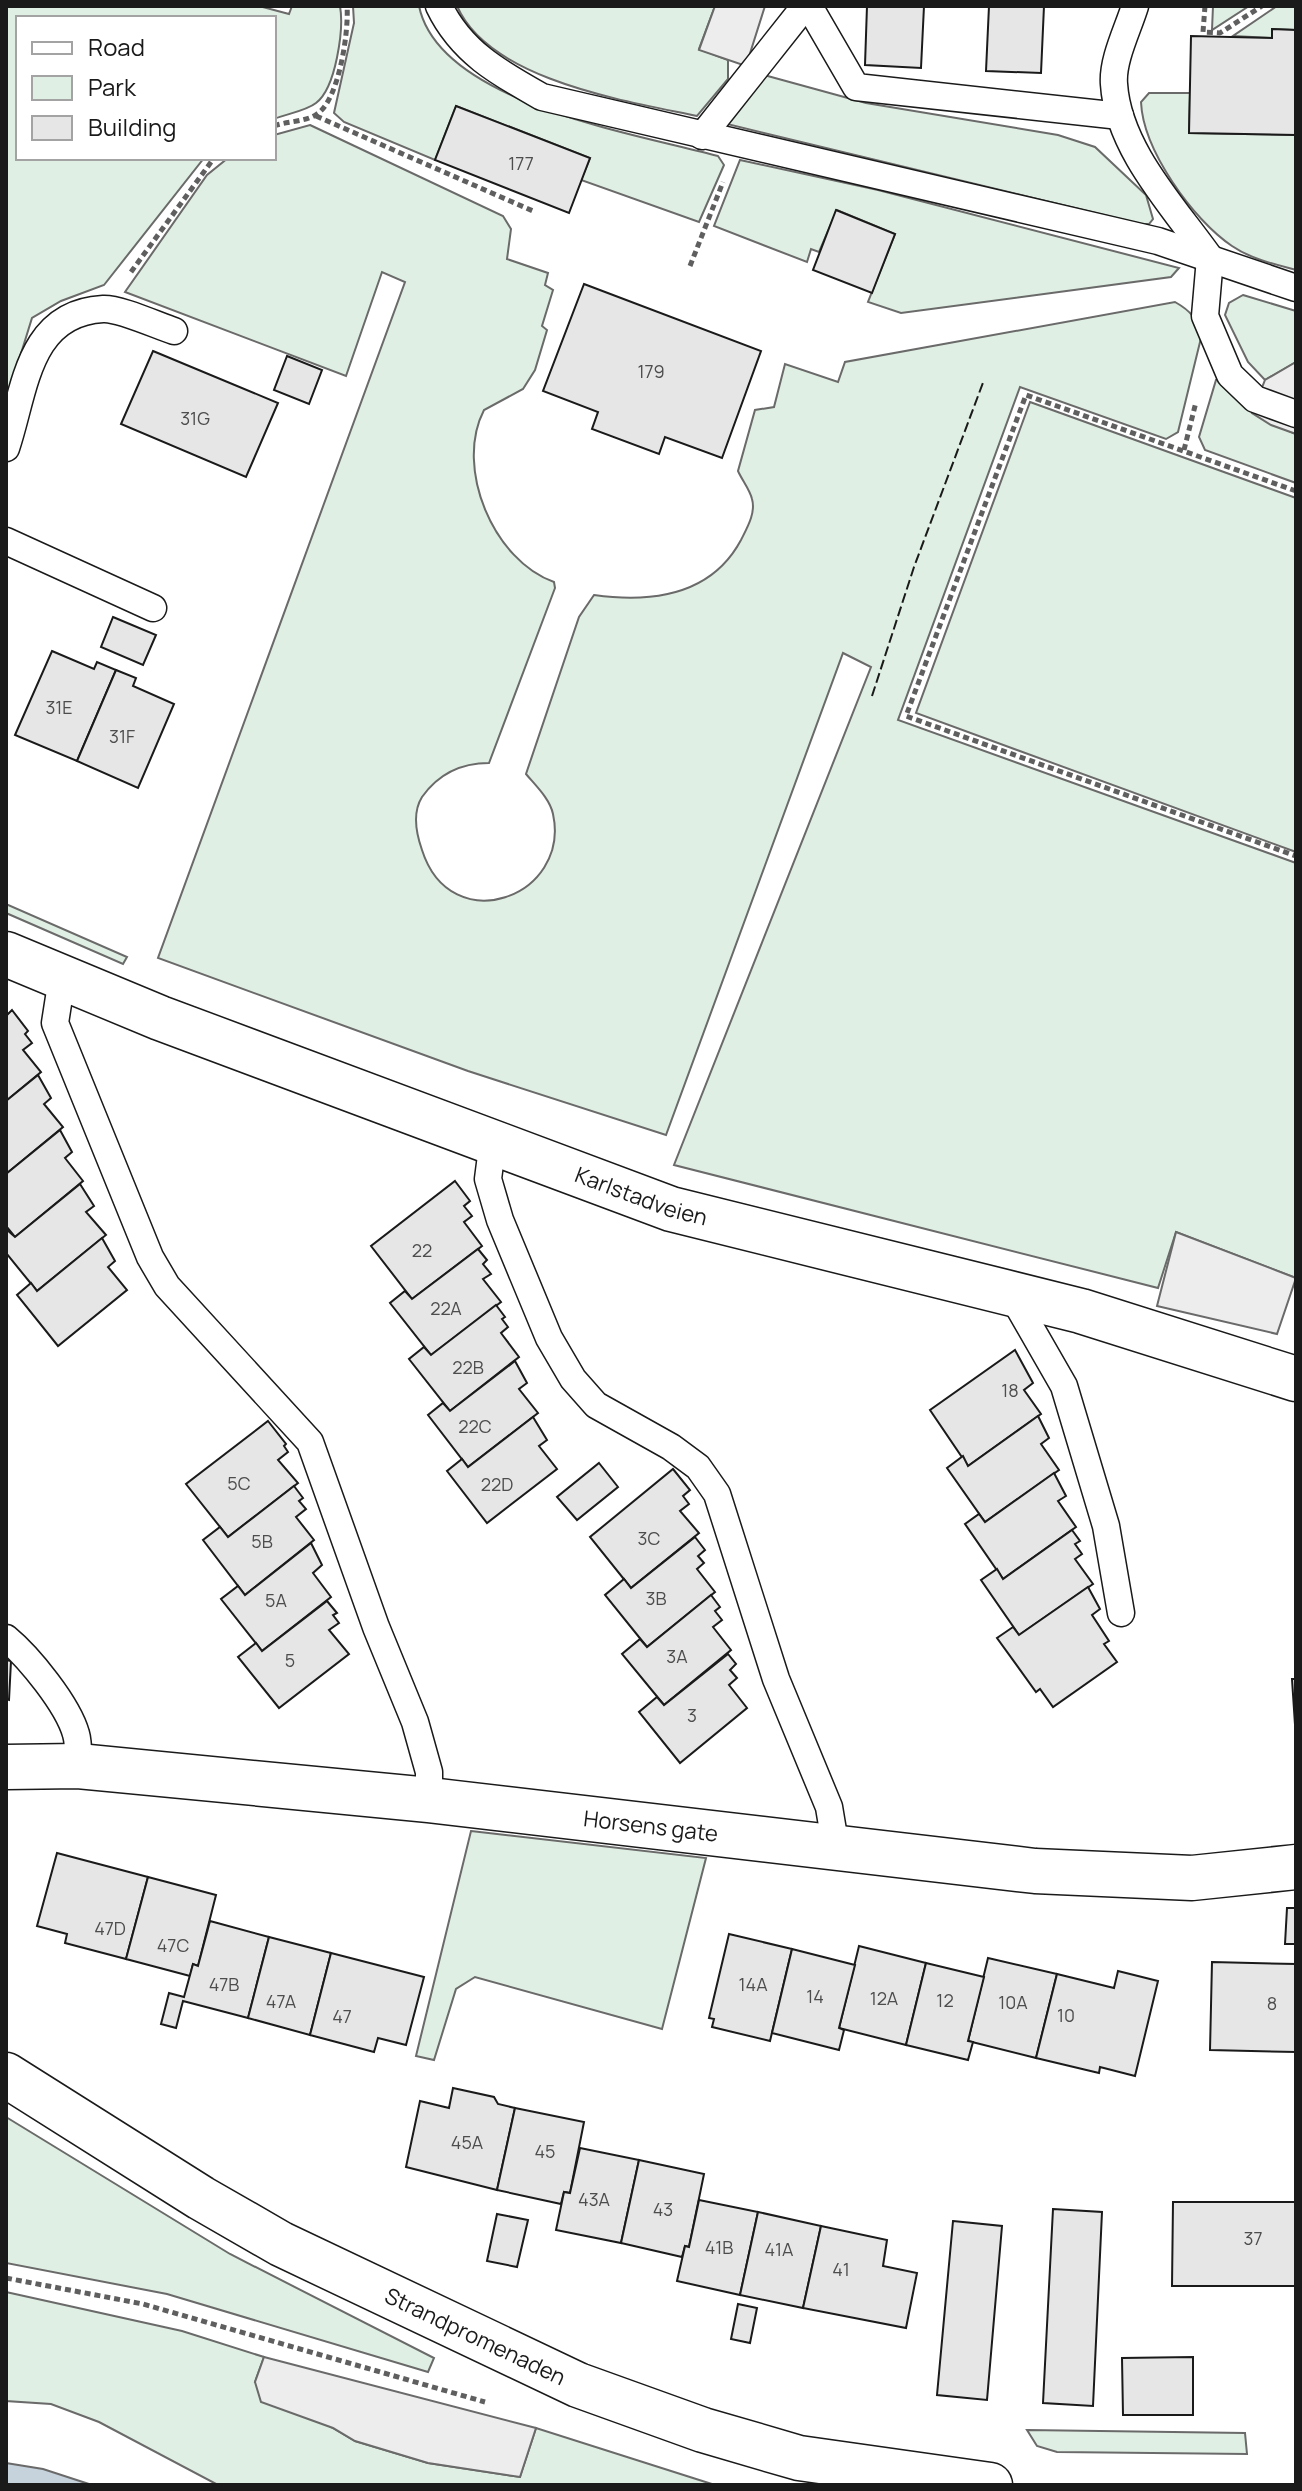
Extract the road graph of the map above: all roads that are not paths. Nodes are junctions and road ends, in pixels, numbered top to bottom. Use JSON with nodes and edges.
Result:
{"nodes":[{"id":1,"x":439,"y":6,"type":"edge"},
{"id":2,"x":807,"y":6,"type":"edge"},
{"id":3,"x":1135,"y":6,"type":"edge"},
{"id":4,"x":1120,"y":116,"type":"junction"},
{"id":5,"x":702,"y":136,"type":"junction"},
{"id":6,"x":1210,"y":258,"type":"junction"},
{"id":7,"x":1296,"y":288,"type":"edge"},
{"id":8,"x":174,"y":331,"type":"dead end"},
{"id":9,"x":1296,"y":414,"type":"edge"},
{"id":10,"x":6,"y":448,"type":"edge"},
{"id":11,"x":6,"y":541,"type":"edge"},
{"id":12,"x":153,"y":608,"type":"dead end"},
{"id":13,"x":6,"y":954,"type":"edge"},
{"id":14,"x":62,"y":978,"type":"junction"},
{"id":15,"x":493,"y":1140,"type":"junction"},
{"id":16,"x":1010,"y":1292,"type":"junction"},
{"id":17,"x":1293,"y":1369,"type":"edge"},
{"id":18,"x":1121,"y":1613,"type":"dead end"},
{"id":19,"x":6,"y":1638,"type":"edge"},
{"id":20,"x":78,"y":1766,"type":"junction"},
{"id":21,"x":6,"y":1767,"type":"edge"},
{"id":22,"x":429,"y":1800,"type":"junction"},
{"id":23,"x":836,"y":1849,"type":"junction"},
{"id":24,"x":1296,"y":1867,"type":"edge"},
{"id":25,"x":6,"y":2075,"type":"edge"},
{"id":26,"x":990,"y":2485,"type":"edge"}],
"edges":[{"from":1,"to":5,"type":"lane"},
{"from":2,"to":4,"type":"lane"},
{"from":2,"to":5,"type":"lane"},
{"from":3,"to":4,"type":"lane"},
{"from":4,"to":6,"type":"lane"},
{"from":5,"to":6,"type":"lane"},
{"from":6,"to":7,"type":"lane"},
{"from":6,"to":9,"type":"lane"},
{"from":8,"to":10,"type":"lane"},
{"from":11,"to":12,"type":"lane"},
{"from":13,"to":14,"type":"street","name":"Karlstadveien"},
{"from":14,"to":15,"type":"street","name":"Karlstadveien"},
{"from":14,"to":22,"type":"lane"},
{"from":15,"to":16,"type":"street","name":"Karlstadveien"},
{"from":15,"to":23,"type":"lane"},
{"from":16,"to":17,"type":"street","name":"Karlstadveien"},
{"from":16,"to":18,"type":"lane"},
{"from":19,"to":20,"type":"lane"},
{"from":20,"to":21,"type":"street","name":"Horsens gate"},
{"from":20,"to":22,"type":"street","name":"Horsens gate"},
{"from":22,"to":23,"type":"street","name":"Horsens gate"},
{"from":23,"to":24,"type":"street","name":"Horsens gate"},
{"from":25,"to":26,"type":"street","name":"Strandpromenaden"}]}
